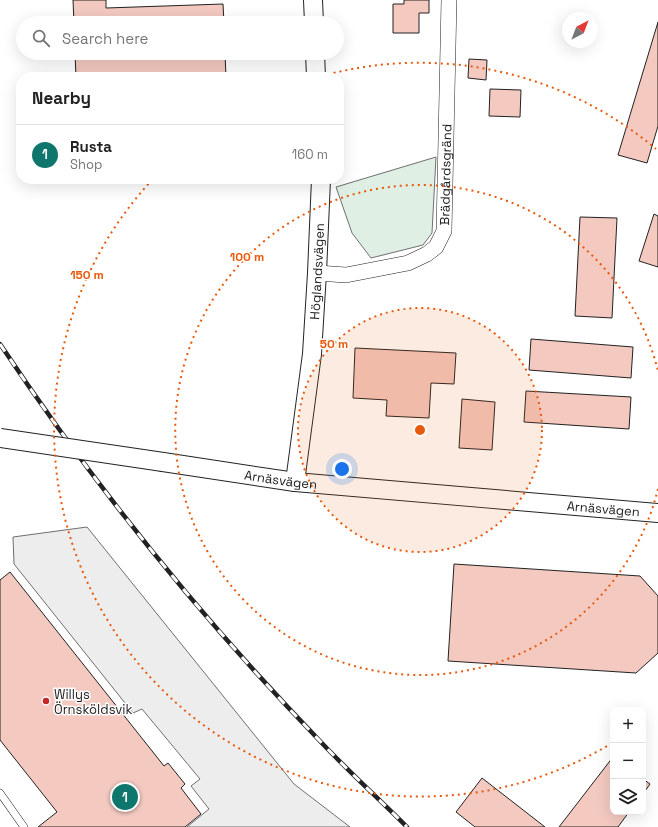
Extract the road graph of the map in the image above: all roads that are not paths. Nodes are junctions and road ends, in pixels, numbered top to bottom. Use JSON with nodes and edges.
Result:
{"nodes":[{"id":1,"x":313,"y":0,"type":"edge"},
{"id":2,"x":449,"y":0,"type":"edge"},
{"id":3,"x":314,"y":16,"type":"edge"},
{"id":4,"x":315,"y":60,"type":"edge"},
{"id":5,"x":316,"y":72,"type":"edge"},
{"id":6,"x":321,"y":184,"type":"edge"},
{"id":7,"x":317,"y":273,"type":"junction"},
{"id":8,"x":0,"y":438,"type":"edge"},
{"id":9,"x":295,"y":482,"type":"junction"},
{"id":10,"x":658,"y":513,"type":"edge"},
{"id":11,"x":0,"y":793,"type":"edge"},
{"id":12,"x":24,"y":827,"type":"edge"}],
"edges":[{"from":1,"to":3,"type":"street"},
{"from":2,"to":7,"type":"street","name":"Brädgårdsgränd"},
{"from":4,"to":5,"type":"street"},
{"from":6,"to":7,"type":"street","name":"Höglandsvägen"},
{"from":7,"to":9,"type":"street","name":"Höglandsvägen"},
{"from":8,"to":9,"type":"street","name":"Arnäsvägen","bridge":true},
{"from":9,"to":10,"type":"street","name":"Arnäsvägen"},
{"from":11,"to":12,"type":"lane"}]}
